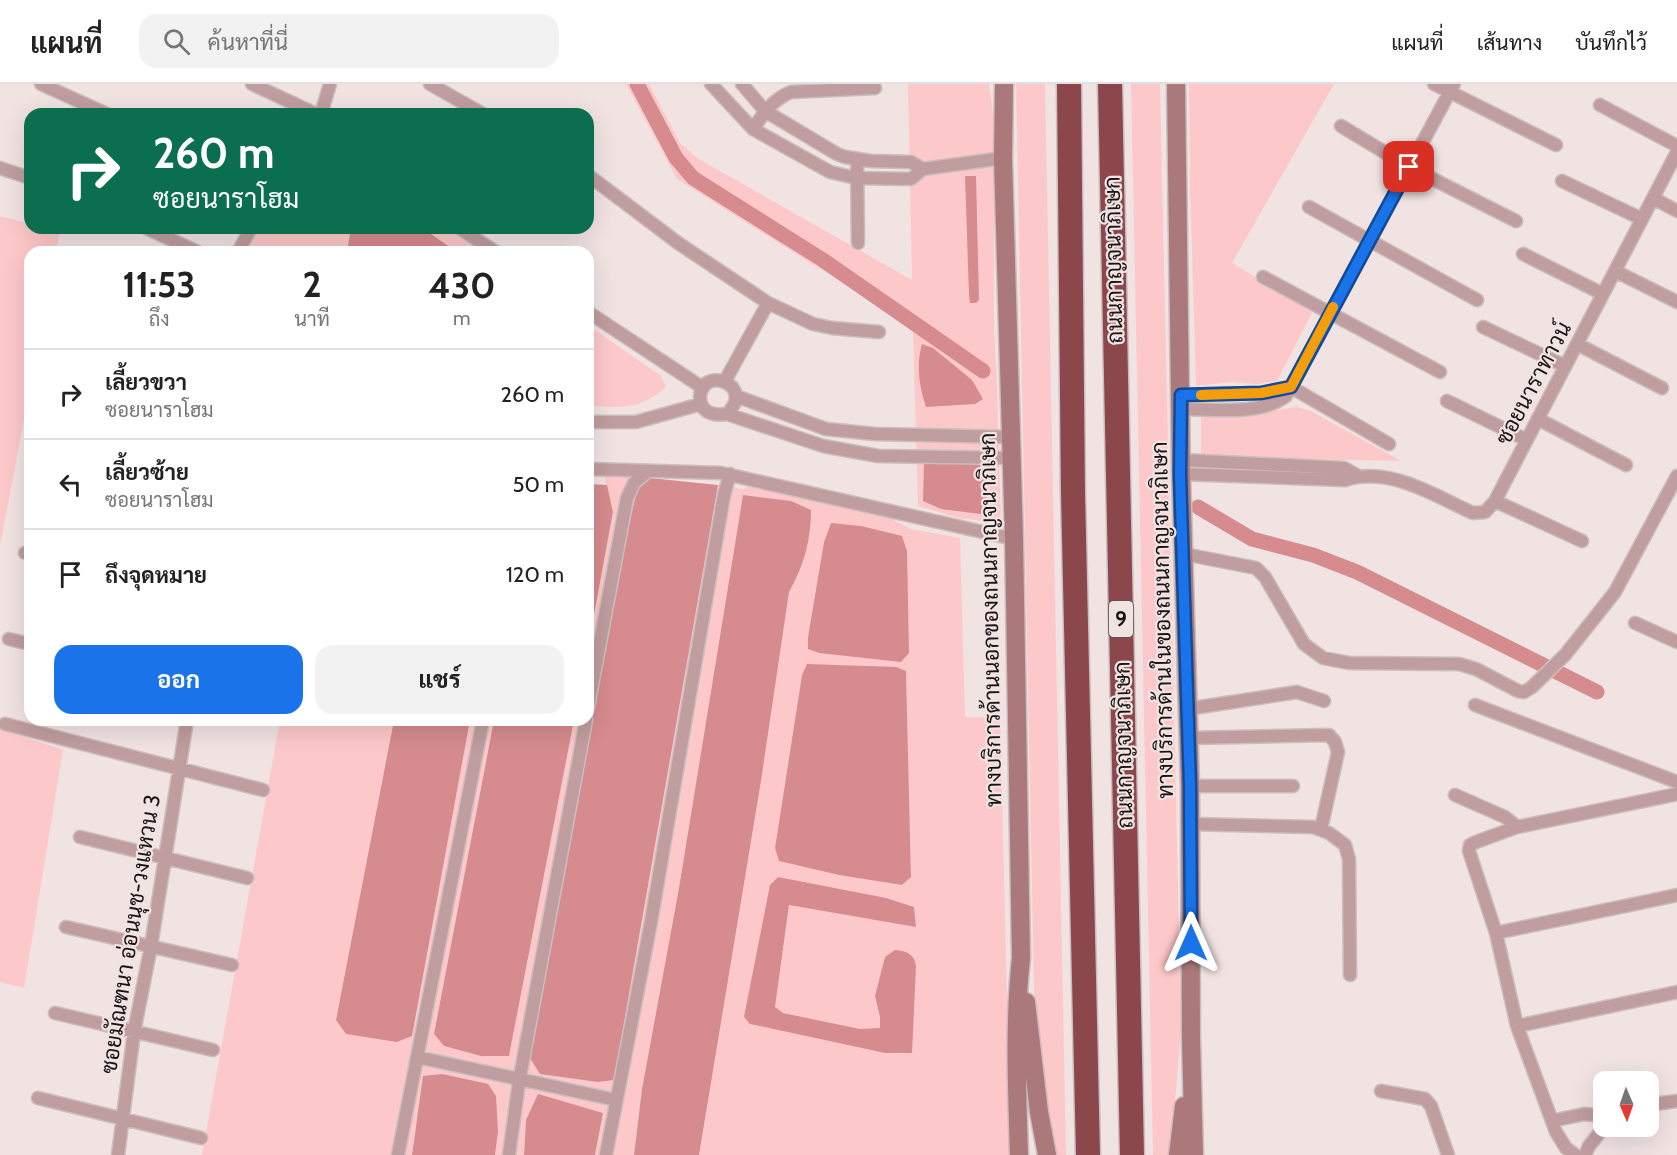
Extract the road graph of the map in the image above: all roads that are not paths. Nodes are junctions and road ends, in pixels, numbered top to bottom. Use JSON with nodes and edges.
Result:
{"nodes":[{"id":1,"x":41,"y":84,"type":"edge"},
{"id":2,"x":252,"y":84,"type":"edge"},
{"id":3,"x":330,"y":84,"type":"edge"},
{"id":4,"x":430,"y":84,"type":"edge"},
{"id":5,"x":711,"y":84,"type":"edge"},
{"id":6,"x":742,"y":84,"type":"edge"},
{"id":7,"x":1004,"y":84,"type":"edge"},
{"id":8,"x":1069,"y":84,"type":"edge"},
{"id":9,"x":1110,"y":84,"type":"edge"},
{"id":10,"x":1176,"y":84,"type":"edge"},
{"id":11,"x":1434,"y":84,"type":"edge"},
{"id":12,"x":875,"y":88,"type":"dead end"},
{"id":13,"x":1452,"y":88,"type":"edge"},
{"id":14,"x":1600,"y":105,"type":"dead end"},
{"id":15,"x":94,"y":108,"type":"edge"},
{"id":16,"x":303,"y":108,"type":"edge"},
{"id":17,"x":323,"y":108,"type":"edge"},
{"id":18,"x":472,"y":108,"type":"edge"},
{"id":19,"x":765,"y":111,"type":"junction"},
{"id":20,"x":1341,"y":126,"type":"dead end"},
{"id":21,"x":753,"y":129,"type":"junction"},
{"id":22,"x":1556,"y":145,"type":"dead end"},
{"id":23,"x":1677,"y":146,"type":"edge"},
{"id":24,"x":1677,"y":152,"type":"edge"},
{"id":25,"x":1003,"y":158,"type":"junction"},
{"id":26,"x":857,"y":160,"type":"junction"},
{"id":27,"x":1409,"y":167,"type":"junction"},
{"id":28,"x":0,"y":168,"type":"edge"},
{"id":29,"x":923,"y":169,"type":"junction"},
{"id":30,"x":24,"y":176,"type":"edge"},
{"id":31,"x":856,"y":178,"type":"junction"},
{"id":32,"x":594,"y":180,"type":"edge"},
{"id":33,"x":1562,"y":181,"type":"dead end"},
{"id":34,"x":1653,"y":198,"type":"junction"},
{"id":35,"x":1309,"y":207,"type":"dead end"},
{"id":36,"x":1677,"y":211,"type":"edge"},
{"id":37,"x":1642,"y":219,"type":"junction"},
{"id":38,"x":1516,"y":221,"type":"dead end"},
{"id":39,"x":159,"y":234,"type":"edge"},
{"id":40,"x":468,"y":234,"type":"edge"},
{"id":41,"x":1369,"y":240,"type":"junction"},
{"id":42,"x":858,"y":243,"type":"dead end"},
{"id":43,"x":185,"y":246,"type":"edge"},
{"id":44,"x":487,"y":246,"type":"edge"},
{"id":45,"x":1523,"y":254,"type":"dead end"},
{"id":46,"x":1615,"y":271,"type":"junction"},
{"id":47,"x":1263,"y":277,"type":"dead end"},
{"id":48,"x":1603,"y":294,"type":"junction"},
{"id":49,"x":1477,"y":300,"type":"dead end"},
{"id":50,"x":1677,"y":302,"type":"edge"},
{"id":51,"x":768,"y":303,"type":"junction"},
{"id":52,"x":1330,"y":313,"type":"junction"},
{"id":53,"x":594,"y":316,"type":"edge"},
{"id":54,"x":1483,"y":327,"type":"dead end"},
{"id":55,"x":879,"y":332,"type":"dead end"},
{"id":56,"x":1577,"y":344,"type":"junction"},
{"id":57,"x":1565,"y":366,"type":"junction"},
{"id":58,"x":1440,"y":372,"type":"dead end"},
{"id":59,"x":724,"y":381,"type":"junction"},
{"id":60,"x":1291,"y":387,"type":"junction"},
{"id":61,"x":703,"y":388,"type":"junction"},
{"id":62,"x":1662,"y":388,"type":"dead end"},
{"id":63,"x":736,"y":396,"type":"junction"},
{"id":64,"x":1447,"y":401,"type":"dead end"},
{"id":65,"x":1181,"y":402,"type":"junction"},
{"id":66,"x":701,"y":404,"type":"junction"},
{"id":67,"x":727,"y":414,"type":"junction"},
{"id":68,"x":1538,"y":419,"type":"junction"},
{"id":69,"x":594,"y":422,"type":"edge"},
{"id":70,"x":1010,"y":437,"type":"junction"},
{"id":71,"x":1527,"y":440,"type":"junction"},
{"id":72,"x":1389,"y":444,"type":"dead end"},
{"id":73,"x":1011,"y":458,"type":"junction"},
{"id":74,"x":1626,"y":465,"type":"dead end"},
{"id":75,"x":1181,"y":467,"type":"junction"},
{"id":76,"x":594,"y":469,"type":"edge"},
{"id":77,"x":648,"y":471,"type":"junction"},
{"id":78,"x":730,"y":474,"type":"junction"},
{"id":79,"x":1677,"y":476,"type":"edge"},
{"id":80,"x":1495,"y":501,"type":"junction"},
{"id":81,"x":1014,"y":538,"type":"junction"},
{"id":82,"x":1582,"y":541,"type":"dead end"},
{"id":83,"x":1184,"y":554,"type":"junction"},
{"id":84,"x":1635,"y":623,"type":"dead end"},
{"id":85,"x":9,"y":639,"type":"dead end"},
{"id":86,"x":1677,"y":642,"type":"edge"},
{"id":87,"x":24,"y":643,"type":"edge"},
{"id":88,"x":594,"y":675,"type":"edge"},
{"id":89,"x":1324,"y":701,"type":"dead end"},
{"id":90,"x":1475,"y":705,"type":"dead end"},
{"id":91,"x":1187,"y":709,"type":"junction"},
{"id":92,"x":5,"y":724,"type":"dead end"},
{"id":93,"x":185,"y":726,"type":"edge"},
{"id":94,"x":482,"y":726,"type":"edge"},
{"id":95,"x":585,"y":726,"type":"edge"},
{"id":96,"x":1188,"y":738,"type":"junction"},
{"id":97,"x":179,"y":769,"type":"junction"},
{"id":98,"x":1677,"y":782,"type":"edge"},
{"id":99,"x":1190,"y":786,"type":"junction"},
{"id":100,"x":1293,"y":786,"type":"dead end"},
{"id":101,"x":262,"y":790,"type":"dead end"},
{"id":102,"x":1677,"y":794,"type":"edge"},
{"id":103,"x":1455,"y":795,"type":"dead end"},
{"id":104,"x":1190,"y":824,"type":"junction"},
{"id":105,"x":1517,"y":827,"type":"junction"},
{"id":106,"x":1321,"y":829,"type":"junction"},
{"id":107,"x":80,"y":837,"type":"dead end"},
{"id":108,"x":165,"y":859,"type":"junction"},
{"id":109,"x":247,"y":878,"type":"dead end"},
{"id":110,"x":1677,"y":895,"type":"edge"},
{"id":111,"x":66,"y":927,"type":"dead end"},
{"id":112,"x":1496,"y":933,"type":"junction"},
{"id":113,"x":151,"y":946,"type":"junction"},
{"id":114,"x":1021,"y":958,"type":"junction"},
{"id":115,"x":232,"y":965,"type":"dead end"},
{"id":116,"x":1350,"y":975,"type":"dead end"},
{"id":117,"x":1677,"y":992,"type":"edge"},
{"id":118,"x":55,"y":1013,"type":"dead end"},
{"id":119,"x":1517,"y":1026,"type":"junction"},
{"id":120,"x":134,"y":1032,"type":"junction"},
{"id":121,"x":1191,"y":1039,"type":"junction"},
{"id":122,"x":213,"y":1050,"type":"dead end"},
{"id":123,"x":417,"y":1057,"type":"junction"},
{"id":124,"x":519,"y":1079,"type":"junction"},
{"id":125,"x":1381,"y":1091,"type":"dead end"},
{"id":126,"x":38,"y":1098,"type":"dead end"},
{"id":127,"x":616,"y":1100,"type":"junction"},
{"id":128,"x":1677,"y":1101,"type":"edge"},
{"id":129,"x":1659,"y":1103,"type":"edge"},
{"id":130,"x":1593,"y":1115,"type":"edge"},
{"id":131,"x":122,"y":1119,"type":"junction"},
{"id":132,"x":1552,"y":1121,"type":"junction"},
{"id":133,"x":1596,"y":1137,"type":"edge"},
{"id":134,"x":201,"y":1138,"type":"dead end"},
{"id":135,"x":1046,"y":1153,"type":"edge"},
{"id":136,"x":1019,"y":1154,"type":"edge"},
{"id":137,"x":118,"y":1155,"type":"edge"},
{"id":138,"x":398,"y":1155,"type":"edge"},
{"id":139,"x":509,"y":1155,"type":"edge"},
{"id":140,"x":606,"y":1155,"type":"edge"},
{"id":141,"x":1088,"y":1155,"type":"edge"},
{"id":142,"x":1132,"y":1155,"type":"edge"},
{"id":143,"x":1178,"y":1155,"type":"edge"},
{"id":144,"x":1194,"y":1155,"type":"edge"},
{"id":145,"x":1448,"y":1155,"type":"edge"},
{"id":146,"x":1575,"y":1155,"type":"edge"},
{"id":147,"x":1586,"y":1155,"type":"edge"}],
"edges":[{"from":1,"to":15,"type":"street"},
{"from":2,"to":16,"type":"street"},
{"from":3,"to":17,"type":"street"},
{"from":4,"to":18,"type":"street"},
{"from":5,"to":21,"type":"street"},
{"from":6,"to":19,"type":"street"},
{"from":7,"to":25,"type":"main road","name":"ทางบริการด้านนอกของถนนกาญจนาภิเษก"},
{"from":8,"to":141,"type":"highway","name":"ถนนกาญจนาภิเษก","number":"9"},
{"from":9,"to":142,"type":"highway","name":"ถนนกาญจนาภิเษก","number":"9"},
{"from":10,"to":65,"type":"main road","name":"ทางบริการด้านในของถนนกาญจนาภิเษก"},
{"from":11,"to":13,"type":"street"},
{"from":12,"to":19,"type":"street"},
{"from":13,"to":22,"type":"street"},
{"from":13,"to":27,"type":"street"},
{"from":14,"to":23,"type":"street"},
{"from":19,"to":21,"type":"street"},
{"from":19,"to":26,"type":"street"},
{"from":20,"to":27,"type":"street"},
{"from":21,"to":31,"type":"street"},
{"from":24,"to":34,"type":"street","name":"ซอยนาราทาวน์"},
{"from":25,"to":29,"type":"street"},
{"from":25,"to":70,"type":"main road","name":"ทางบริการด้านนอกของถนนกาญจนาภิเษก"},
{"from":26,"to":29,"type":"street"},
{"from":26,"to":31,"type":"street"},
{"from":27,"to":38,"type":"street"},
{"from":27,"to":41,"type":"street"},
{"from":28,"to":30,"type":"street"},
{"from":29,"to":31,"type":"street"},
{"from":31,"to":42,"type":"street"},
{"from":32,"to":51,"type":"street"},
{"from":33,"to":37,"type":"street"},
{"from":34,"to":36,"type":"street"},
{"from":34,"to":37,"type":"street","name":"ซอยนาราทาวน์"},
{"from":35,"to":41,"type":"street"},
{"from":37,"to":46,"type":"street","name":"ซอยนาราทาวน์"},
{"from":39,"to":43,"type":"street"},
{"from":40,"to":44,"type":"street"},
{"from":41,"to":49,"type":"street"},
{"from":41,"to":52,"type":"street"},
{"from":45,"to":48,"type":"street"},
{"from":46,"to":48,"type":"street","name":"ซอยนาราทาวน์"},
{"from":46,"to":50,"type":"street"},
{"from":47,"to":52,"type":"street"},
{"from":48,"to":56,"type":"street","name":"ซอยนาราทาวน์"},
{"from":51,"to":55,"type":"street"},
{"from":51,"to":59,"type":"street"},
{"from":52,"to":58,"type":"street"},
{"from":52,"to":60,"type":"street"},
{"from":53,"to":61,"type":"street"},
{"from":54,"to":57,"type":"street"},
{"from":56,"to":57,"type":"street","name":"ซอยนาราทาวน์"},
{"from":56,"to":62,"type":"street"},
{"from":57,"to":68,"type":"street","name":"ซอยนาราทาวน์"},
{"from":59,"to":61,"type":"street"},
{"from":59,"to":63,"type":"street"},
{"from":60,"to":65,"type":"street"},
{"from":60,"to":72,"type":"street"},
{"from":61,"to":66,"type":"street"},
{"from":63,"to":67,"type":"street"},
{"from":63,"to":70,"type":"street"},
{"from":64,"to":71,"type":"street"},
{"from":65,"to":75,"type":"main road","name":"ทางบริการด้านในของถนนกาญจนาภิเษก"},
{"from":66,"to":67,"type":"street"},
{"from":66,"to":69,"type":"street"},
{"from":67,"to":73,"type":"street"},
{"from":68,"to":71,"type":"street","name":"ซอยนาราทาวน์"},
{"from":68,"to":74,"type":"street"},
{"from":70,"to":73,"type":"main road","name":"ทางบริการด้านนอกของถนนกาญจนาภิเษก"},
{"from":71,"to":80,"type":"street","name":"ซอยนาราทาวน์"},
{"from":73,"to":81,"type":"main road","name":"ทางบริการด้านนอกของถนนกาญจนาภิเษก"},
{"from":75,"to":80,"type":"street"},
{"from":75,"to":83,"type":"main road","name":"ทางบริการด้านในของถนนกาญจนาภิเษก"},
{"from":76,"to":77,"type":"street"},
{"from":77,"to":78,"type":"street"},
{"from":77,"to":88,"type":"street"},
{"from":78,"to":81,"type":"street"},
{"from":78,"to":127,"type":"street"},
{"from":79,"to":83,"type":"street"},
{"from":80,"to":82,"type":"street"},
{"from":81,"to":114,"type":"main road","name":"ทางบริการด้านนอกของถนนกาญจนาภิเษก"},
{"from":83,"to":91,"type":"main road","name":"ทางบริการด้านในของถนนกาญจนาภิเษก"},
{"from":84,"to":86,"type":"street"},
{"from":85,"to":87,"type":"street"},
{"from":89,"to":91,"type":"street"},
{"from":90,"to":98,"type":"street"},
{"from":91,"to":96,"type":"main road","name":"ทางบริการด้านในของถนนกาญจนาภิเษก"},
{"from":92,"to":97,"type":"street"},
{"from":93,"to":97,"type":"street","name":"ซอยมัณฑนา อ่อนนุช-วงแหวน 3"},
{"from":94,"to":123,"type":"street"},
{"from":95,"to":124,"type":"street"},
{"from":96,"to":99,"type":"main road","name":"ทางบริการด้านในของถนนกาญจนาภิเษก"},
{"from":96,"to":106,"type":"street"},
{"from":97,"to":101,"type":"street"},
{"from":97,"to":108,"type":"street","name":"ซอยมัณฑนา อ่อนนุช-วงแหวน 3"},
{"from":99,"to":100,"type":"street"},
{"from":99,"to":104,"type":"main road","name":"ทางบริการด้านในของถนนกาญจนาภิเษก"},
{"from":102,"to":105,"type":"street"},
{"from":103,"to":105,"type":"street"},
{"from":104,"to":106,"type":"street"},
{"from":104,"to":121,"type":"main road","name":"ทางบริการด้านในของถนนกาญจนาภิเษก"},
{"from":105,"to":112,"type":"street"},
{"from":106,"to":116,"type":"street"},
{"from":107,"to":108,"type":"street"},
{"from":108,"to":109,"type":"street"},
{"from":108,"to":113,"type":"street","name":"ซอยมัณฑนา อ่อนนุช-วงแหวน 3"},
{"from":110,"to":112,"type":"street"},
{"from":111,"to":113,"type":"street"},
{"from":112,"to":119,"type":"street"},
{"from":113,"to":115,"type":"street"},
{"from":113,"to":120,"type":"street","name":"ซอยมัณฑนา อ่อนนุช-วงแหวน 3"},
{"from":114,"to":135,"type":"main road"},
{"from":114,"to":136,"type":"main road","name":"ทางบริการด้านนอกของถนนกาญจนาภิเษก"},
{"from":117,"to":119,"type":"street"},
{"from":118,"to":120,"type":"street"},
{"from":119,"to":132,"type":"street"},
{"from":120,"to":122,"type":"street"},
{"from":120,"to":131,"type":"street","name":"ซอยมัณฑนา อ่อนนุช-วงแหวน 3"},
{"from":121,"to":143,"type":"main road"},
{"from":121,"to":144,"type":"main road","name":"ทางบริการด้านในของถนนกาญจนาภิเษก"},
{"from":123,"to":124,"type":"street"},
{"from":123,"to":138,"type":"street"},
{"from":124,"to":127,"type":"street"},
{"from":124,"to":139,"type":"street"},
{"from":125,"to":145,"type":"street"},
{"from":126,"to":131,"type":"street"},
{"from":127,"to":140,"type":"street"},
{"from":128,"to":129,"type":"street"},
{"from":130,"to":132,"type":"street"},
{"from":131,"to":134,"type":"street"},
{"from":131,"to":137,"type":"street","name":"ซอยมัณฑนา อ่อนนุช-วงแหวน 3"},
{"from":132,"to":146,"type":"street"},
{"from":133,"to":147,"type":"street"},
{"from":135,"to":136,"type":"main road"}]}
